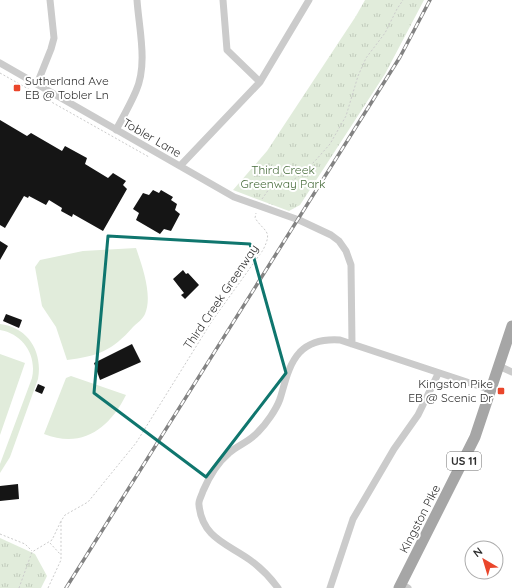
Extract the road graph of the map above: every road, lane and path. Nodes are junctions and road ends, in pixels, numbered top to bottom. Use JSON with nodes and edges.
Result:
{"nodes":[{"id":1,"x":50,"y":0,"type":"edge"},
{"id":2,"x":137,"y":0,"type":"edge"},
{"id":3,"x":223,"y":0,"type":"edge"},
{"id":4,"x":309,"y":0,"type":"edge"},
{"id":5,"x":403,"y":0,"type":"edge"},
{"id":6,"x":0,"y":63,"type":"edge"},
{"id":7,"x":260,"y":82,"type":"junction"},
{"id":8,"x":37,"y":84,"type":"junction"},
{"id":9,"x":116,"y":130,"type":"junction"},
{"id":10,"x":180,"y":166,"type":"junction"},
{"id":11,"x":259,"y":206,"type":"junction"},
{"id":12,"x":512,"y":326,"type":"edge"},
{"id":13,"x":352,"y":344,"type":"junction"},
{"id":14,"x":499,"y":366,"type":"junction"},
{"id":15,"x":512,"y":372,"type":"edge"},
{"id":16,"x":438,"y":374,"type":"junction"},
{"id":17,"x":491,"y":390,"type":"junction"},
{"id":18,"x":61,"y":521,"type":"junction"},
{"id":19,"x":0,"y":534,"type":"edge"},
{"id":20,"x":50,"y":542,"type":"junction"},
{"id":21,"x":32,"y":552,"type":"junction"},
{"id":22,"x":61,"y":554,"type":"junction"},
{"id":23,"x":403,"y":587,"type":"edge"},
{"id":24,"x":19,"y":588,"type":"edge"},
{"id":25,"x":48,"y":588,"type":"edge"},
{"id":26,"x":278,"y":588,"type":"edge"},
{"id":27,"x":330,"y":588,"type":"edge"}],
"edges":[{"from":1,"to":8,"type":"street"},
{"from":2,"to":9,"type":"street"},
{"from":3,"to":7,"type":"street"},
{"from":4,"to":7,"type":"street"},
{"from":5,"to":11,"type":"path"},
{"from":6,"to":8,"type":"street","name":"Tobler Lane"},
{"from":7,"to":10,"type":"street"},
{"from":8,"to":9,"type":"street","name":"Tobler Lane"},
{"from":9,"to":10,"type":"street","name":"Tobler Lane"},
{"from":10,"to":11,"type":"street","name":"Tobler Lane"},
{"from":11,"to":13,"type":"street","name":"Tobler Lane"},
{"from":11,"to":18,"type":"path","name":"Third Creek Greenway"},
{"from":12,"to":14,"type":"main road","name":"Kingston Pike","number":"US 11"},
{"from":13,"to":16,"type":"street"},
{"from":13,"to":26,"type":"street"},
{"from":14,"to":15,"type":"street"},
{"from":14,"to":17,"type":"main road","name":"Kingston Pike","number":"US 11"},
{"from":16,"to":17,"type":"street"},
{"from":16,"to":27,"type":"street"},
{"from":17,"to":23,"type":"main road","name":"Kingston Pike","number":"US 11"},
{"from":18,"to":20,"type":"path"},
{"from":18,"to":22,"type":"path"},
{"from":19,"to":21,"type":"path"},
{"from":20,"to":21,"type":"path"},
{"from":20,"to":22,"type":"path"},
{"from":21,"to":24,"type":"path"},
{"from":22,"to":25,"type":"path"}]}
